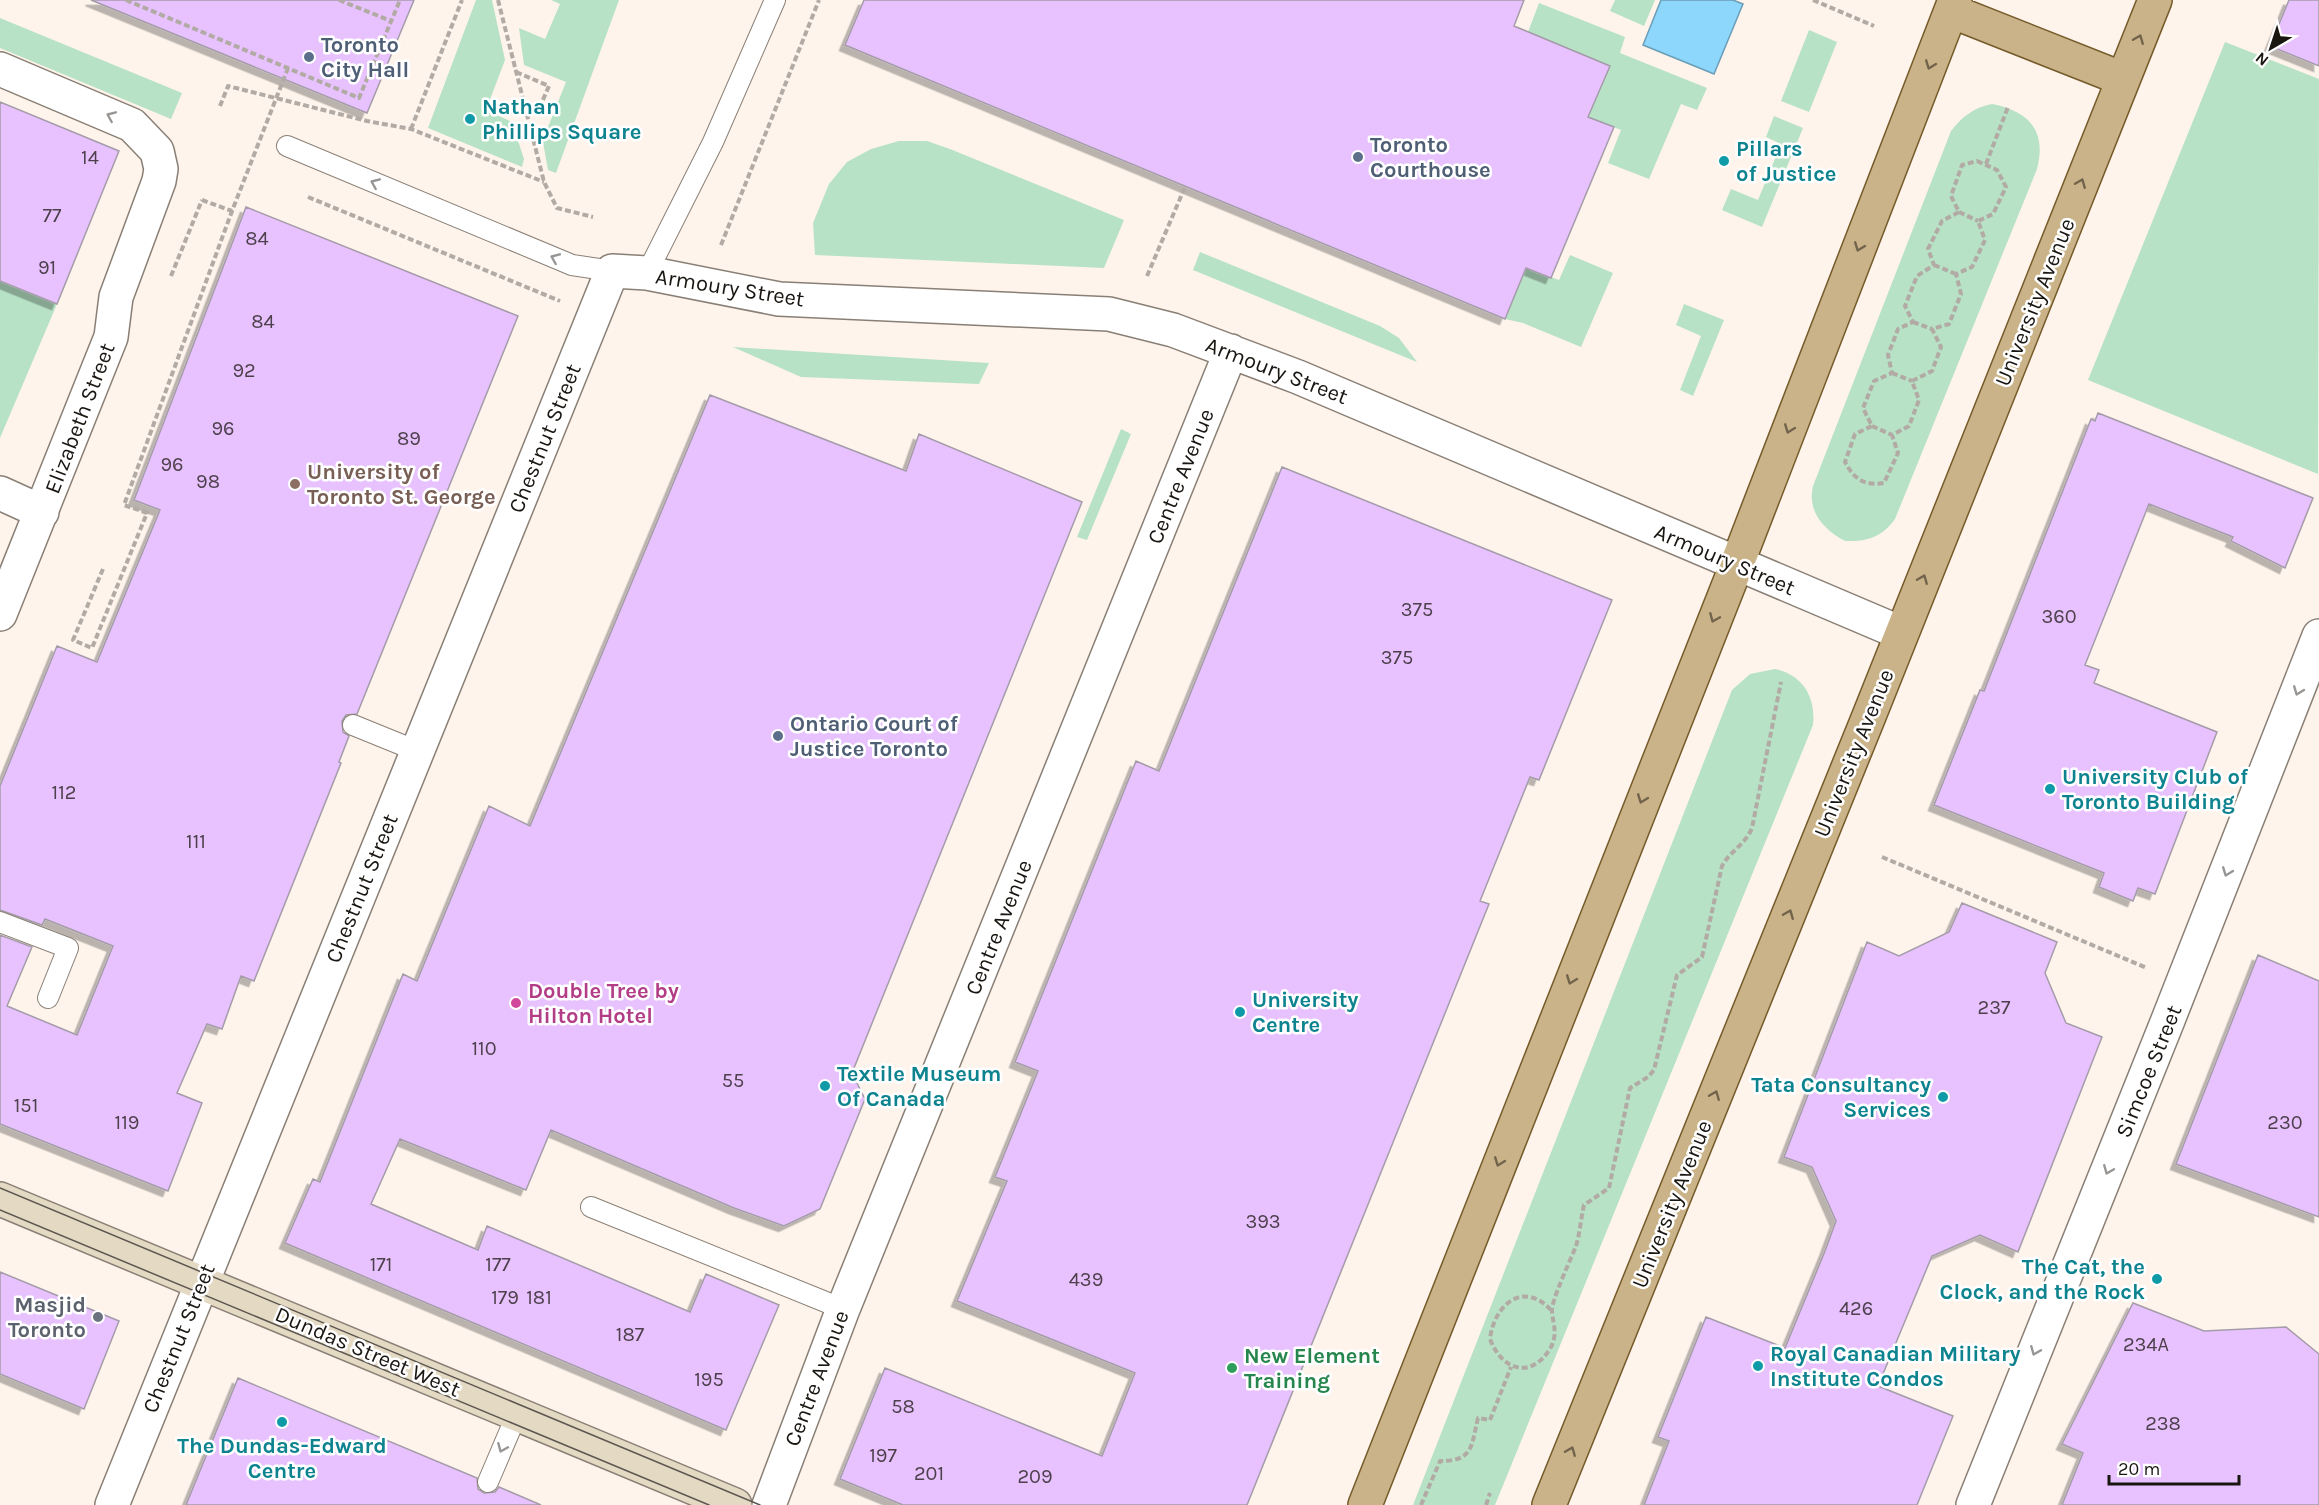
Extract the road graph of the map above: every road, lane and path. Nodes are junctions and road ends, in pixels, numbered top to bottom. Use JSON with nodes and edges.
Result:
{"nodes":[{"id":1,"x":126,"y":0,"type":"edge"},
{"id":2,"x":339,"y":0,"type":"edge"},
{"id":3,"x":400,"y":0,"type":"edge"},
{"id":4,"x":462,"y":0,"type":"edge"},
{"id":5,"x":498,"y":0,"type":"edge"},
{"id":6,"x":775,"y":0,"type":"edge"},
{"id":7,"x":819,"y":0,"type":"edge"},
{"id":8,"x":1813,"y":0,"type":"edge"},
{"id":9,"x":2155,"y":0,"type":"edge"},
{"id":10,"x":1953,"y":5,"type":"edge"},
{"id":11,"x":391,"y":21,"type":"junction"},
{"id":12,"x":1874,"y":26,"type":"dead end"},
{"id":13,"x":288,"y":68,"type":"junction"},
{"id":14,"x":0,"y":69,"type":"edge"},
{"id":15,"x":516,"y":72,"type":"junction"},
{"id":16,"x":2123,"y":79,"type":"junction"},
{"id":17,"x":220,"y":106,"type":"dead end"},
{"id":18,"x":2008,"y":107,"type":"dead end"},
{"id":19,"x":527,"y":116,"type":"junction"},
{"id":20,"x":411,"y":129,"type":"junction"},
{"id":21,"x":287,"y":146,"type":"dead end"},
{"id":22,"x":1986,"y":164,"type":"junction"},
{"id":23,"x":544,"y":182,"type":"junction"},
{"id":24,"x":1185,"y":187,"type":"dead end"},
{"id":25,"x":308,"y":197,"type":"dead end"},
{"id":26,"x":232,"y":211,"type":"junction"},
{"id":27,"x":1959,"y":212,"type":"junction"},
{"id":28,"x":593,"y":217,"type":"dead end"},
{"id":29,"x":1978,"y":221,"type":"junction"},
{"id":30,"x":721,"y":245,"type":"dead end"},
{"id":31,"x":1934,"y":265,"type":"junction"},
{"id":32,"x":612,"y":272,"type":"junction"},
{"id":33,"x":647,"y":273,"type":"junction"},
{"id":34,"x":1956,"y":274,"type":"junction"},
{"id":35,"x":171,"y":276,"type":"dead end"},
{"id":36,"x":1147,"y":276,"type":"dead end"},
{"id":37,"x":560,"y":302,"type":"dead end"},
{"id":38,"x":1913,"y":322,"type":"junction"},
{"id":39,"x":1932,"y":329,"type":"junction"},
{"id":40,"x":1231,"y":351,"type":"junction"},
{"id":41,"x":1892,"y":373,"type":"junction"},
{"id":42,"x":1912,"y":381,"type":"junction"},
{"id":43,"x":1872,"y":426,"type":"junction"},
{"id":44,"x":1892,"y":435,"type":"junction"},
{"id":45,"x":0,"y":492,"type":"edge"},
{"id":46,"x":42,"y":512,"type":"junction"},
{"id":47,"x":1737,"y":564,"type":"junction"},
{"id":48,"x":103,"y":569,"type":"dead end"},
{"id":49,"x":0,"y":614,"type":"edge"},
{"id":50,"x":1901,"y":633,"type":"junction"},
{"id":51,"x":2319,"y":636,"type":"edge"},
{"id":52,"x":1781,"y":682,"type":"dead end"},
{"id":53,"x":353,"y":725,"type":"dead end"},
{"id":54,"x":417,"y":750,"type":"junction"},
{"id":55,"x":1882,"y":857,"type":"dead end"},
{"id":56,"x":0,"y":922,"type":"edge"},
{"id":57,"x":2150,"y":969,"type":"dead end"},
{"id":58,"x":48,"y":998,"type":"dead end"},
{"id":59,"x":0,"y":1199,"type":"edge"},
{"id":60,"x":591,"y":1207,"type":"dead end"},
{"id":61,"x":201,"y":1282,"type":"junction"},
{"id":62,"x":843,"y":1309,"type":"junction"},
{"id":63,"x":1551,"y":1310,"type":"junction"},
{"id":64,"x":1511,"y":1367,"type":"junction"},
{"id":65,"x":517,"y":1414,"type":"junction"},
{"id":66,"x":488,"y":1482,"type":"dead end"},
{"id":67,"x":1490,"y":1493,"type":"dead end"},
{"id":68,"x":112,"y":1505,"type":"edge"},
{"id":69,"x":735,"y":1505,"type":"edge"},
{"id":70,"x":769,"y":1505,"type":"edge"},
{"id":71,"x":1365,"y":1505,"type":"edge"},
{"id":72,"x":1422,"y":1505,"type":"edge"},
{"id":73,"x":1486,"y":1505,"type":"edge"},
{"id":74,"x":1549,"y":1505,"type":"edge"},
{"id":75,"x":1973,"y":1505,"type":"edge"}],
"edges":[{"from":1,"to":13,"type":"path"},
{"from":2,"to":11,"type":"path"},
{"from":3,"to":11,"type":"path"},
{"from":4,"to":20,"type":"path"},
{"from":5,"to":15,"type":"path"},
{"from":6,"to":33,"type":"lane"},
{"from":7,"to":30,"type":"path"},
{"from":8,"to":12,"type":"path"},
{"from":16,"to":9,"type":"main road","name":"University Avenue","one_way":true},
{"from":10,"to":16,"type":"main road"},
{"from":10,"to":47,"type":"main road","one_way":true},
{"from":11,"to":13,"type":"path"},
{"from":13,"to":26,"type":"path","bridge":true},
{"from":46,"to":14,"type":"street","name":"Elizabeth Street","one_way":true},
{"from":15,"to":19,"type":"path"},
{"from":15,"to":19,"type":"path"},
{"from":50,"to":16,"type":"main road","name":"University Avenue","one_way":true},
{"from":17,"to":20,"type":"path"},
{"from":18,"to":22,"type":"path"},
{"from":19,"to":23,"type":"path"},
{"from":20,"to":23,"type":"path"},
{"from":32,"to":21,"type":"lane","one_way":true},
{"from":22,"to":27,"type":"path"},
{"from":22,"to":29,"type":"path"},
{"from":23,"to":28,"type":"path"},
{"from":24,"to":36,"type":"path"},
{"from":25,"to":37,"type":"path"},
{"from":26,"to":35,"type":"path","bridge":true},
{"from":26,"to":48,"type":"path"},
{"from":27,"to":29,"type":"path"},
{"from":27,"to":31,"type":"path"},
{"from":29,"to":34,"type":"path"},
{"from":31,"to":34,"type":"path"},
{"from":31,"to":38,"type":"path"},
{"from":32,"to":33,"type":"street","name":"Armoury Street"},
{"from":32,"to":54,"type":"street","name":"Chestnut Street"},
{"from":33,"to":40,"type":"street","name":"Armoury Street"},
{"from":34,"to":39,"type":"path"},
{"from":38,"to":39,"type":"path"},
{"from":38,"to":41,"type":"path"},
{"from":39,"to":42,"type":"path"},
{"from":40,"to":47,"type":"street","name":"Armoury Street"},
{"from":40,"to":62,"type":"street","name":"Centre Avenue"},
{"from":41,"to":42,"type":"path"},
{"from":41,"to":43,"type":"path"},
{"from":42,"to":44,"type":"path"},
{"from":43,"to":44,"type":"path"},
{"from":43,"to":44,"type":"path"},
{"from":45,"to":46,"type":"street"},
{"from":46,"to":49,"type":"street","name":"Elizabeth Street"},
{"from":47,"to":50,"type":"street","name":"Armoury Street"},
{"from":47,"to":71,"type":"main road","one_way":true},
{"from":74,"to":50,"type":"main road","name":"University Avenue","one_way":true},
{"from":51,"to":75,"type":"street","name":"Simcoe Street","one_way":true},
{"from":52,"to":63,"type":"path"},
{"from":53,"to":54,"type":"lane"},
{"from":54,"to":61,"type":"street","name":"Chestnut Street"},
{"from":55,"to":57,"type":"path"},
{"from":56,"to":58,"type":"lane"},
{"from":59,"to":61,"type":"main road","name":"Dundas Street West"},
{"from":60,"to":62,"type":"lane"},
{"from":61,"to":65,"type":"main road","name":"Dundas Street West"},
{"from":61,"to":68,"type":"street","name":"Chestnut Street"},
{"from":62,"to":70,"type":"street","name":"Centre Avenue"},
{"from":63,"to":64,"type":"path"},
{"from":63,"to":64,"type":"path"},
{"from":64,"to":72,"type":"path"},
{"from":65,"to":66,"type":"lane","one_way":true},
{"from":65,"to":69,"type":"main road","name":"Dundas Street West"},
{"from":67,"to":73,"type":"path"}]}
